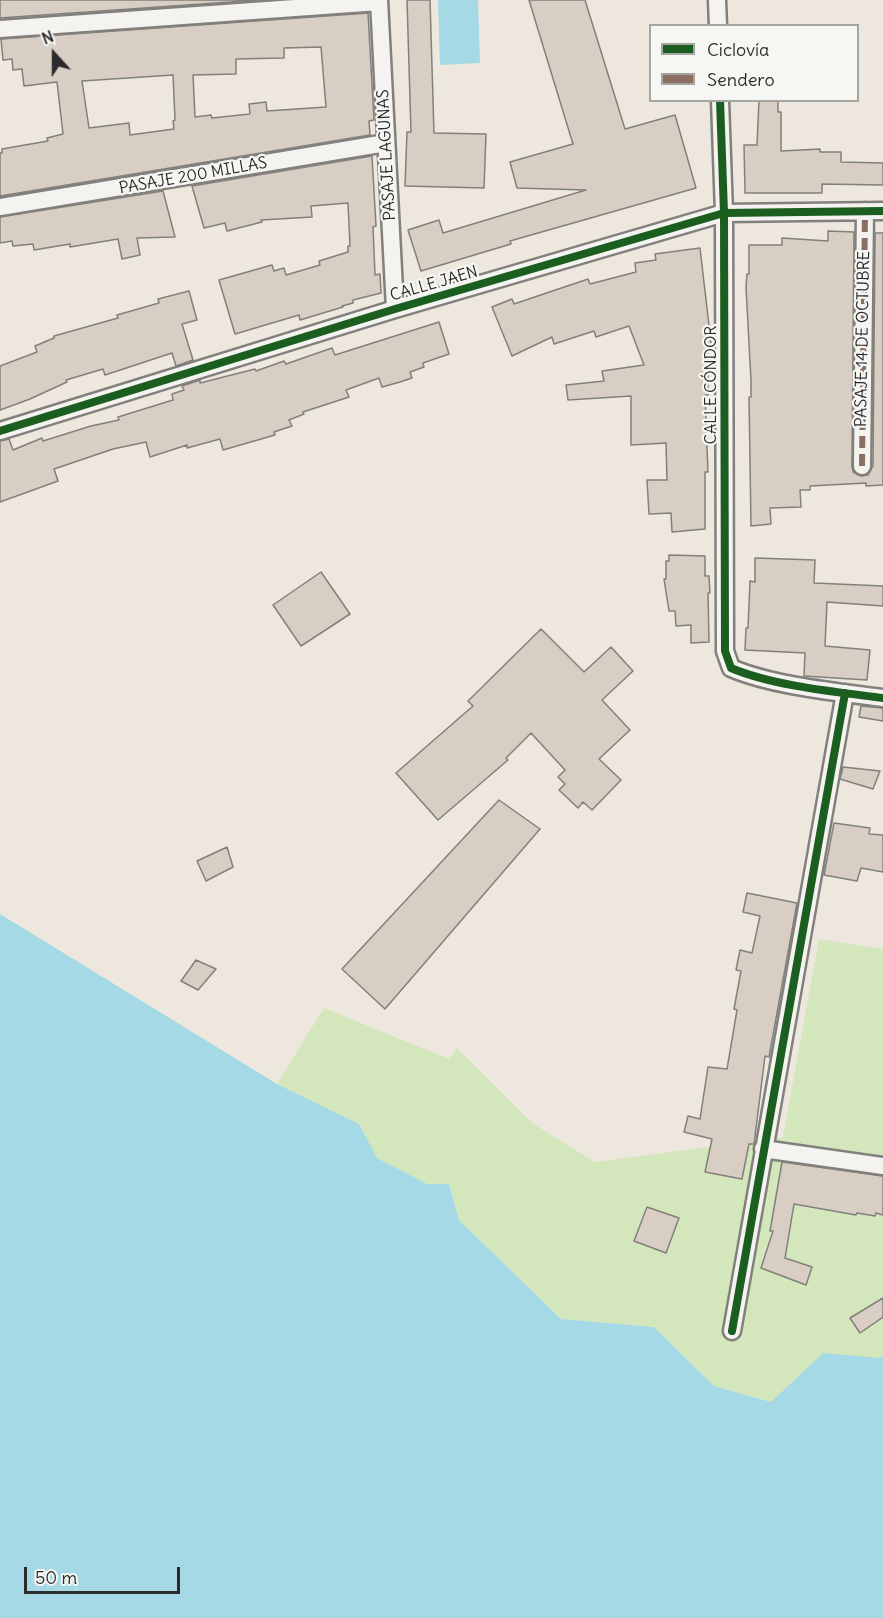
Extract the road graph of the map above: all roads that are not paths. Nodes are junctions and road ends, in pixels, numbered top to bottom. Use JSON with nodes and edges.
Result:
{"nodes":[{"id":1,"x":717,"y":0,"type":"edge"},
{"id":2,"x":379,"y":1,"type":"edge"},
{"id":3,"x":718,"y":24,"type":"edge"},
{"id":4,"x":0,"y":29,"type":"edge"},
{"id":5,"x":720,"y":102,"type":"edge"},
{"id":6,"x":386,"y":143,"type":"junction"},
{"id":7,"x":0,"y":207,"type":"edge"},
{"id":8,"x":865,"y":211,"type":"junction"},
{"id":9,"x":883,"y":211,"type":"edge"},
{"id":10,"x":724,"y":213,"type":"junction"},
{"id":11,"x":395,"y":309,"type":"junction"},
{"id":12,"x":0,"y":431,"type":"edge"},
{"id":13,"x":862,"y":466,"type":"dead end"},
{"id":14,"x":845,"y":693,"type":"junction"},
{"id":15,"x":883,"y":698,"type":"edge"},
{"id":16,"x":763,"y":1149,"type":"junction"},
{"id":17,"x":883,"y":1166,"type":"edge"},
{"id":18,"x":732,"y":1330,"type":"dead end"}],
"edges":[{"from":1,"to":3,"type":"street"},
{"from":2,"to":4,"type":"street"},
{"from":2,"to":6,"type":"street","name":"PASAJE LAGUNAS"},
{"from":5,"to":10,"type":"street","name":"CALLE CÓNDOR"},
{"from":6,"to":7,"type":"street","name":"PASAJE 200 MILLAS"},
{"from":6,"to":11,"type":"street","name":"PASAJE LAGUNAS"},
{"from":8,"to":9,"type":"street","name":"CALLE JAEN"},
{"from":8,"to":10,"type":"street","name":"CALLE JAEN"},
{"from":8,"to":13,"type":"street","name":"PASAJE 14 DE OCTUBRE"},
{"from":10,"to":11,"type":"street","name":"CALLE JAEN"},
{"from":10,"to":14,"type":"street","name":"CALLE CÓNDOR"},
{"from":11,"to":12,"type":"street","name":"CALLE JAEN"},
{"from":14,"to":15,"type":"street"},
{"from":14,"to":16,"type":"street"},
{"from":16,"to":17,"type":"street"},
{"from":16,"to":18,"type":"street"}]}
